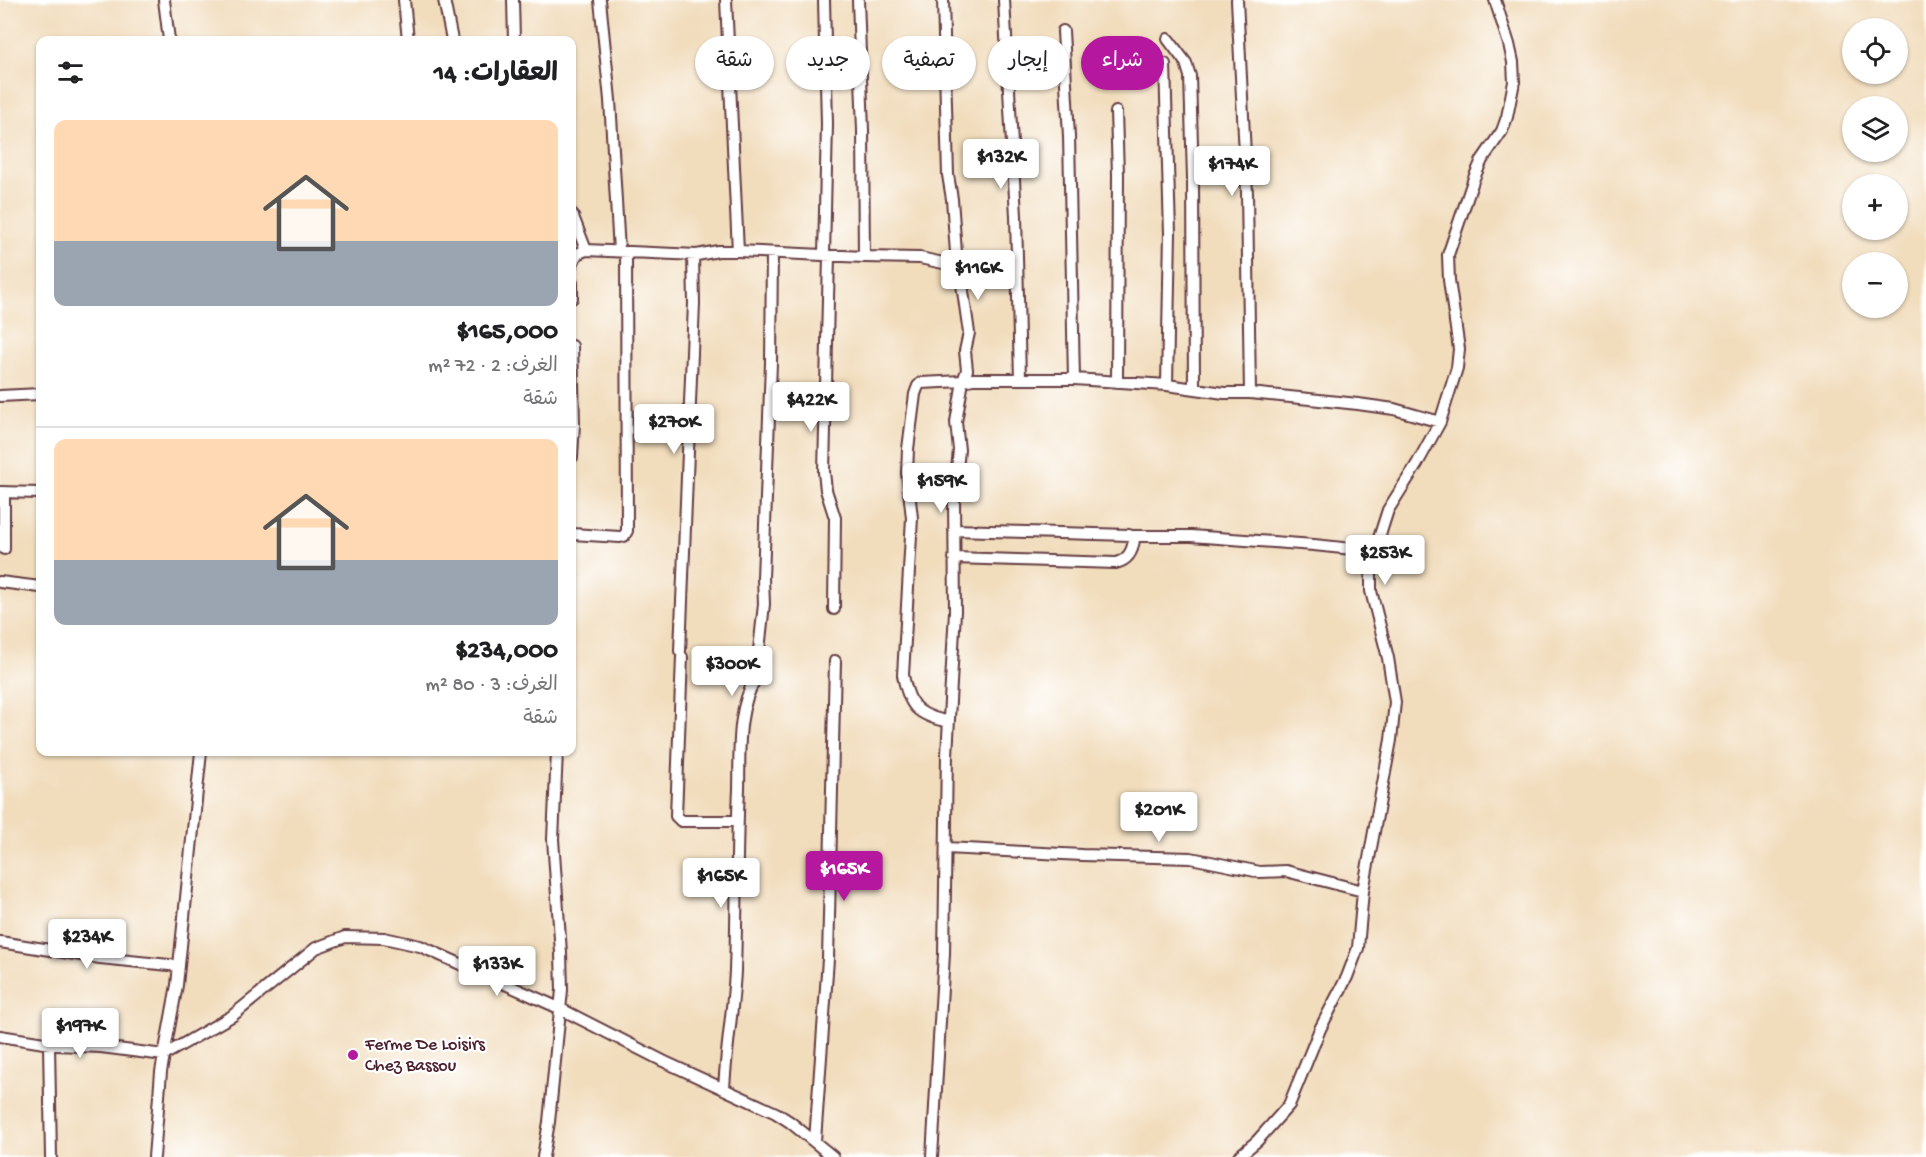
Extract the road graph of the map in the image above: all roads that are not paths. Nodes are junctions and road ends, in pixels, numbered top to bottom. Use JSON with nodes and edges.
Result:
{"nodes":[{"id":1,"x":164,"y":0,"type":"edge"},
{"id":2,"x":404,"y":0,"type":"edge"},
{"id":3,"x":444,"y":0,"type":"edge"},
{"id":4,"x":513,"y":0,"type":"edge"},
{"id":5,"x":600,"y":0,"type":"edge"},
{"id":6,"x":726,"y":0,"type":"edge"},
{"id":7,"x":824,"y":0,"type":"edge"},
{"id":8,"x":858,"y":0,"type":"edge"},
{"id":9,"x":943,"y":0,"type":"edge"},
{"id":10,"x":1004,"y":0,"type":"edge"},
{"id":11,"x":1237,"y":0,"type":"edge"},
{"id":12,"x":1495,"y":0,"type":"edge"},
{"id":13,"x":1063,"y":31,"type":"dead end"},
{"id":14,"x":169,"y":36,"type":"edge"},
{"id":15,"x":408,"y":36,"type":"edge"},
{"id":16,"x":451,"y":36,"type":"edge"},
{"id":17,"x":514,"y":36,"type":"edge"},
{"id":18,"x":1168,"y":39,"type":"dead end"},
{"id":19,"x":1165,"y":64,"type":"dead end"},
{"id":20,"x":1116,"y":112,"type":"dead end"},
{"id":21,"x":576,"y":224,"type":"edge"},
{"id":22,"x":586,"y":250,"type":"junction"},
{"id":23,"x":622,"y":251,"type":"junction"},
{"id":24,"x":738,"y":251,"type":"junction"},
{"id":25,"x":772,"y":253,"type":"junction"},
{"id":26,"x":693,"y":255,"type":"junction"},
{"id":27,"x":826,"y":255,"type":"junction"},
{"id":28,"x":576,"y":256,"type":"edge"},
{"id":29,"x":864,"y":257,"type":"junction"},
{"id":30,"x":957,"y":266,"type":"junction"},
{"id":31,"x":1020,"y":379,"type":"junction"},
{"id":32,"x":1074,"y":379,"type":"junction"},
{"id":33,"x":963,"y":381,"type":"junction"},
{"id":34,"x":1117,"y":382,"type":"junction"},
{"id":35,"x":1167,"y":385,"type":"junction"},
{"id":36,"x":1194,"y":388,"type":"junction"},
{"id":37,"x":1250,"y":393,"type":"junction"},
{"id":38,"x":36,"y":394,"type":"edge"},
{"id":39,"x":0,"y":396,"type":"edge"},
{"id":40,"x":1440,"y":422,"type":"junction"},
{"id":41,"x":2,"y":492,"type":"edge"},
{"id":42,"x":36,"y":493,"type":"edge"},
{"id":43,"x":954,"y":530,"type":"junction"},
{"id":44,"x":576,"y":534,"type":"edge"},
{"id":45,"x":1132,"y":536,"type":"junction"},
{"id":46,"x":4,"y":549,"type":"dead end"},
{"id":47,"x":1374,"y":553,"type":"junction"},
{"id":48,"x":954,"y":558,"type":"junction"},
{"id":49,"x":0,"y":582,"type":"edge"},
{"id":50,"x":36,"y":586,"type":"edge"},
{"id":51,"x":834,"y":609,"type":"dead end"},
{"id":52,"x":835,"y":661,"type":"dead end"},
{"id":53,"x":948,"y":722,"type":"junction"},
{"id":54,"x":201,"y":756,"type":"edge"},
{"id":55,"x":557,"y":756,"type":"edge"},
{"id":56,"x":738,"y":821,"type":"junction"},
{"id":57,"x":946,"y":848,"type":"junction"},
{"id":58,"x":1364,"y":891,"type":"junction"},
{"id":59,"x":0,"y":942,"type":"edge"},
{"id":60,"x":179,"y":966,"type":"junction"},
{"id":61,"x":559,"y":1008,"type":"junction"},
{"id":62,"x":0,"y":1036,"type":"edge"},
{"id":63,"x":49,"y":1044,"type":"junction"},
{"id":64,"x":164,"y":1054,"type":"junction"},
{"id":65,"x":724,"y":1089,"type":"junction"},
{"id":66,"x":815,"y":1141,"type":"junction"},
{"id":67,"x":1246,"y":1155,"type":"edge"},
{"id":68,"x":51,"y":1157,"type":"edge"},
{"id":69,"x":154,"y":1157,"type":"edge"},
{"id":70,"x":543,"y":1157,"type":"edge"},
{"id":71,"x":833,"y":1157,"type":"edge"},
{"id":72,"x":932,"y":1157,"type":"edge"}],
"edges":[{"from":1,"to":14,"type":"street"},
{"from":2,"to":15,"type":"street"},
{"from":3,"to":16,"type":"street"},
{"from":4,"to":17,"type":"street"},
{"from":5,"to":23,"type":"street"},
{"from":6,"to":24,"type":"street"},
{"from":7,"to":27,"type":"street"},
{"from":8,"to":29,"type":"street"},
{"from":9,"to":30,"type":"street"},
{"from":10,"to":31,"type":"street"},
{"from":11,"to":37,"type":"street"},
{"from":12,"to":40,"type":"street"},
{"from":13,"to":32,"type":"street"},
{"from":18,"to":36,"type":"street"},
{"from":19,"to":35,"type":"street"},
{"from":20,"to":34,"type":"street"},
{"from":21,"to":22,"type":"street"},
{"from":22,"to":23,"type":"street"},
{"from":22,"to":28,"type":"street"},
{"from":23,"to":26,"type":"street"},
{"from":23,"to":44,"type":"street"},
{"from":24,"to":25,"type":"street"},
{"from":24,"to":26,"type":"street"},
{"from":25,"to":27,"type":"street"},
{"from":25,"to":56,"type":"street"},
{"from":26,"to":56,"type":"street"},
{"from":27,"to":29,"type":"street"},
{"from":27,"to":51,"type":"street"},
{"from":29,"to":30,"type":"street"},
{"from":30,"to":33,"type":"street"},
{"from":31,"to":32,"type":"street"},
{"from":31,"to":33,"type":"street"},
{"from":32,"to":34,"type":"street"},
{"from":33,"to":43,"type":"street"},
{"from":33,"to":53,"type":"street"},
{"from":34,"to":35,"type":"street"},
{"from":35,"to":36,"type":"street"},
{"from":36,"to":37,"type":"street"},
{"from":37,"to":40,"type":"street"},
{"from":38,"to":39,"type":"street"},
{"from":40,"to":47,"type":"street"},
{"from":41,"to":42,"type":"street"},
{"from":41,"to":46,"type":"street"},
{"from":43,"to":45,"type":"street"},
{"from":43,"to":48,"type":"street"},
{"from":45,"to":47,"type":"street"},
{"from":45,"to":48,"type":"street"},
{"from":47,"to":58,"type":"street"},
{"from":48,"to":53,"type":"street"},
{"from":49,"to":50,"type":"street"},
{"from":52,"to":66,"type":"street"},
{"from":53,"to":57,"type":"street"},
{"from":54,"to":60,"type":"street"},
{"from":55,"to":61,"type":"street"},
{"from":56,"to":65,"type":"street"},
{"from":57,"to":58,"type":"street"},
{"from":57,"to":72,"type":"street"},
{"from":58,"to":67,"type":"street"},
{"from":59,"to":60,"type":"street"},
{"from":60,"to":64,"type":"street"},
{"from":61,"to":64,"type":"street"},
{"from":61,"to":65,"type":"street"},
{"from":61,"to":70,"type":"street"},
{"from":62,"to":63,"type":"street"},
{"from":63,"to":64,"type":"street"},
{"from":63,"to":68,"type":"street"},
{"from":64,"to":69,"type":"street"},
{"from":65,"to":66,"type":"street"},
{"from":66,"to":71,"type":"street"}]}
